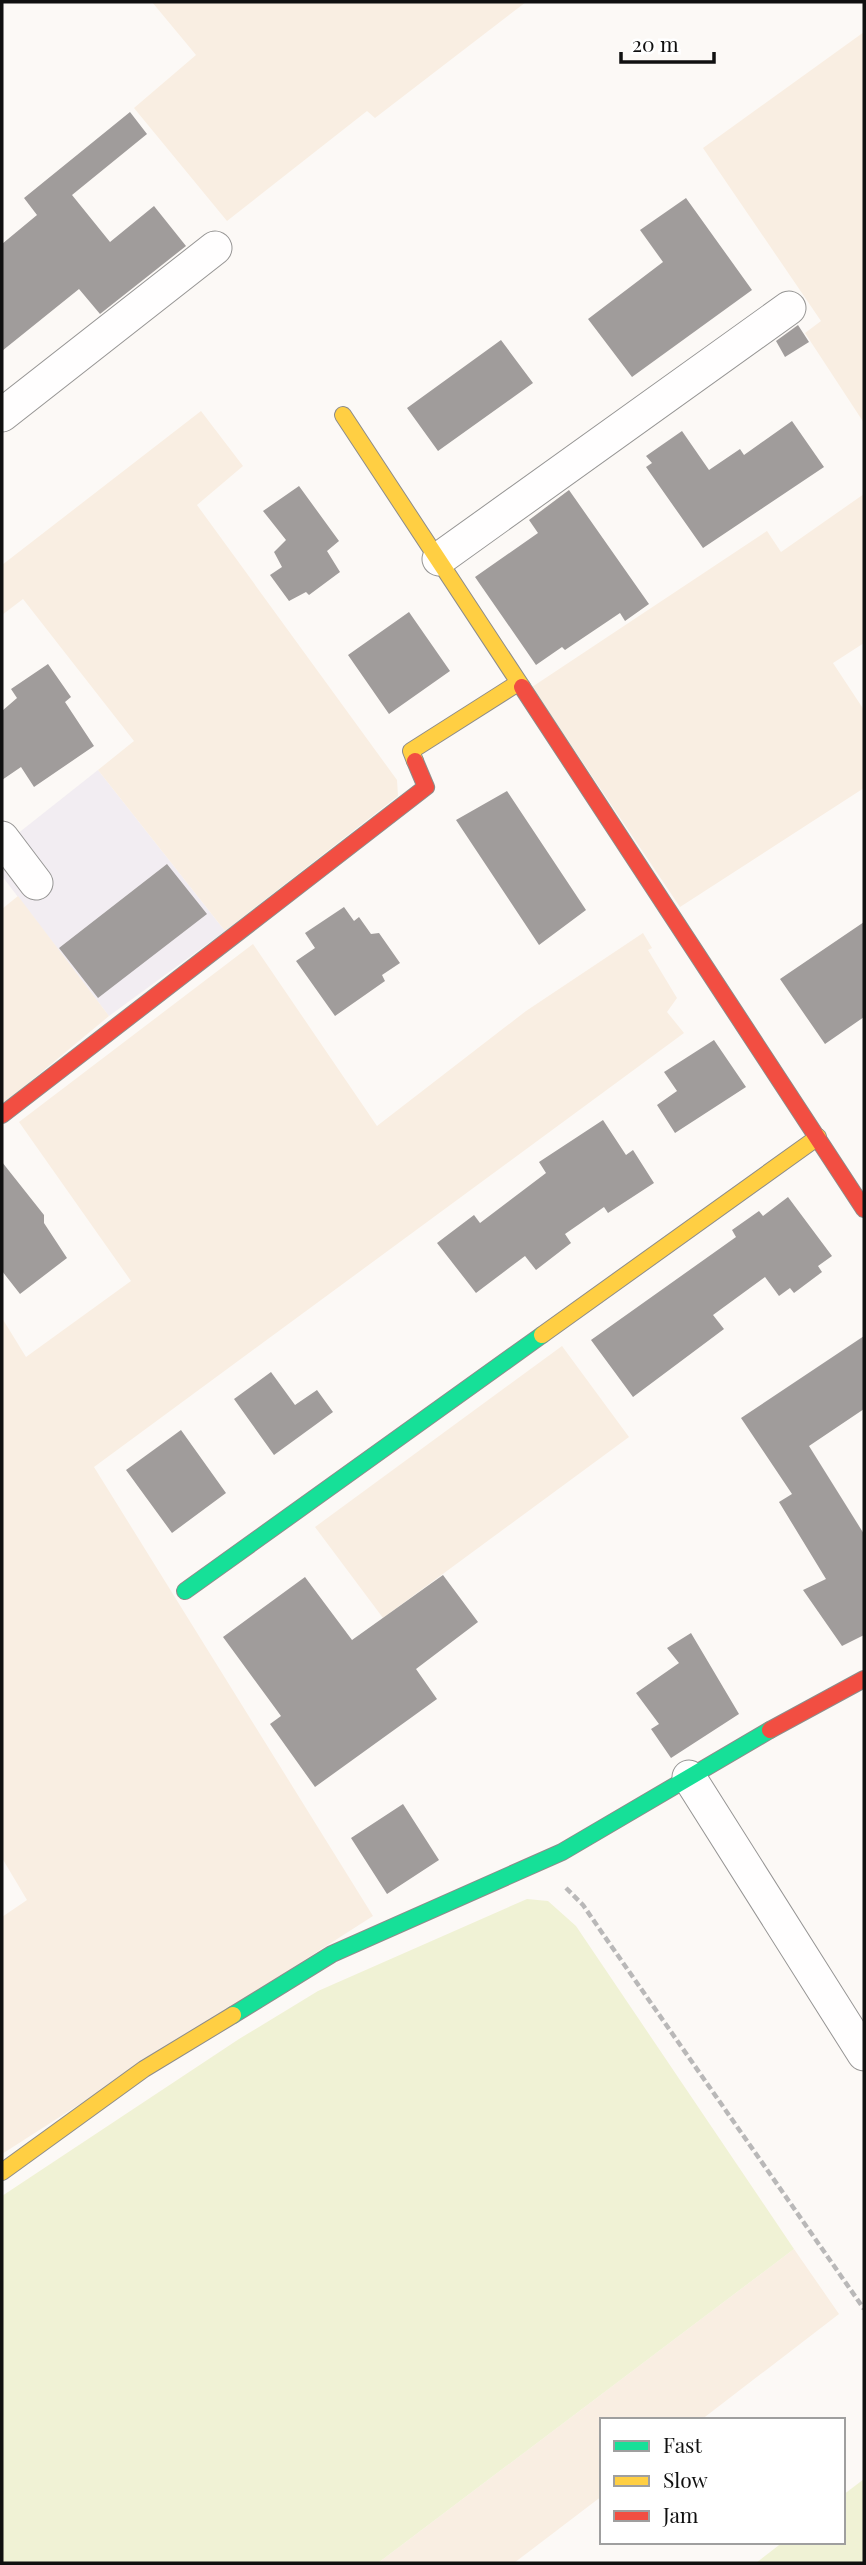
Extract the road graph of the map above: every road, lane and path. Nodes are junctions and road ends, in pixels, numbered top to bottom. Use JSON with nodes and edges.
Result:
{"nodes":[{"id":1,"x":215,"y":248,"type":"dead end"},
{"id":2,"x":789,"y":308,"type":"dead end"},
{"id":3,"x":2,"y":415,"type":"edge"},
{"id":4,"x":344,"y":415,"type":"dead end"},
{"id":5,"x":439,"y":559,"type":"junction"},
{"id":6,"x":518,"y":682,"type":"junction"},
{"id":7,"x":2,"y":838,"type":"edge"},
{"id":8,"x":36,"y":883,"type":"dead end"},
{"id":9,"x":2,"y":1115,"type":"edge"},
{"id":10,"x":818,"y":1137,"type":"junction"},
{"id":11,"x":864,"y":1209,"type":"edge"},
{"id":12,"x":184,"y":1591,"type":"dead end"},
{"id":13,"x":864,"y":1679,"type":"edge"},
{"id":14,"x":689,"y":1777,"type":"junction"},
{"id":15,"x":524,"y":1869,"type":"junction"},
{"id":16,"x":864,"y":2054,"type":"edge"},
{"id":17,"x":2,"y":2172,"type":"edge"},
{"id":18,"x":864,"y":2309,"type":"edge"}],
"edges":[{"from":1,"to":3,"type":"street"},
{"from":2,"to":5,"type":"street"},
{"from":4,"to":5,"type":"street"},
{"from":5,"to":6,"type":"street"},
{"from":6,"to":9,"type":"street"},
{"from":6,"to":10,"type":"street"},
{"from":7,"to":8,"type":"street"},
{"from":10,"to":11,"type":"street"},
{"from":10,"to":12,"type":"street"},
{"from":13,"to":14,"type":"street"},
{"from":14,"to":15,"type":"street"},
{"from":14,"to":16,"type":"street"},
{"from":15,"to":17,"type":"street"},
{"from":15,"to":18,"type":"path"}]}
